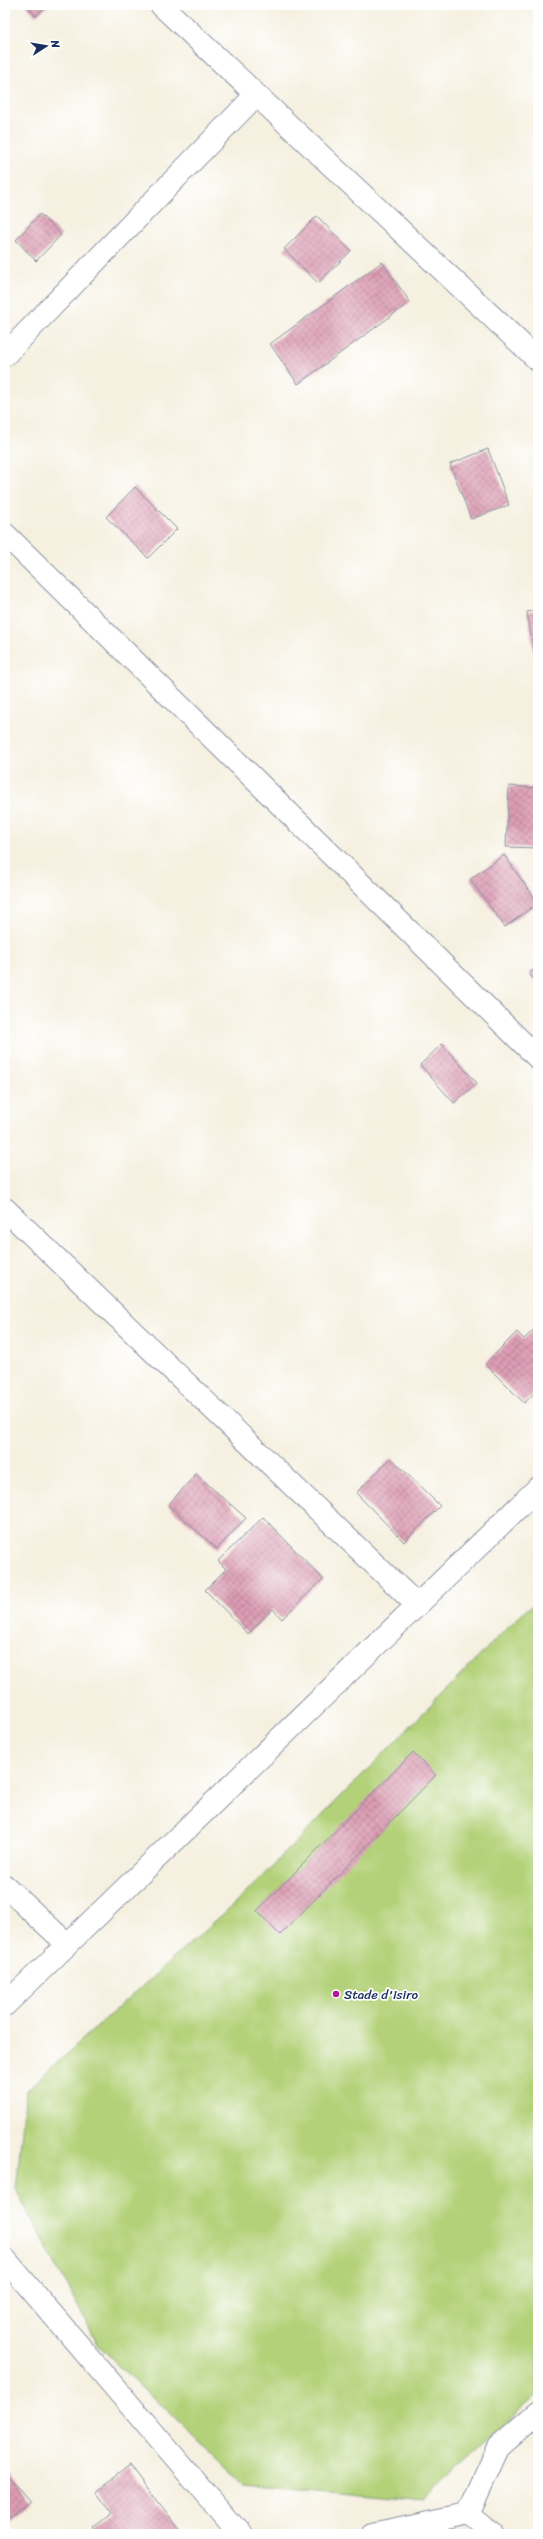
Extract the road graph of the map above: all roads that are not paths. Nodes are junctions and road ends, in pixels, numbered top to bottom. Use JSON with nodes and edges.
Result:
{"nodes":[{"id":1,"x":161,"y":5,"type":"edge"},
{"id":2,"x":256,"y":95,"type":"junction"},
{"id":3,"x":5,"y":354,"type":"edge"},
{"id":4,"x":538,"y":360,"type":"edge"},
{"id":5,"x":5,"y":534,"type":"edge"},
{"id":6,"x":538,"y":1058,"type":"edge"},
{"id":7,"x":5,"y":1209,"type":"edge"},
{"id":8,"x":538,"y":1488,"type":"edge"},
{"id":9,"x":417,"y":1605,"type":"junction"},
{"id":10,"x":5,"y":1886,"type":"edge"},
{"id":11,"x":67,"y":1944,"type":"junction"},
{"id":12,"x":5,"y":2005,"type":"edge"},
{"id":13,"x":5,"y":2259,"type":"edge"},
{"id":14,"x":538,"y":2412,"type":"edge"},
{"id":15,"x":468,"y":2514,"type":"junction"},
{"id":16,"x":240,"y":2534,"type":"edge"},
{"id":17,"x":372,"y":2534,"type":"edge"},
{"id":18,"x":493,"y":2534,"type":"edge"}],
"edges":[{"from":1,"to":2,"type":"street"},
{"from":2,"to":3,"type":"street"},
{"from":2,"to":4,"type":"street"},
{"from":5,"to":6,"type":"street"},
{"from":7,"to":9,"type":"street"},
{"from":8,"to":9,"type":"street"},
{"from":9,"to":11,"type":"street"},
{"from":10,"to":11,"type":"street"},
{"from":11,"to":12,"type":"street"},
{"from":13,"to":16,"type":"street"},
{"from":14,"to":15,"type":"street"},
{"from":15,"to":17,"type":"street"},
{"from":15,"to":18,"type":"street"}]}
